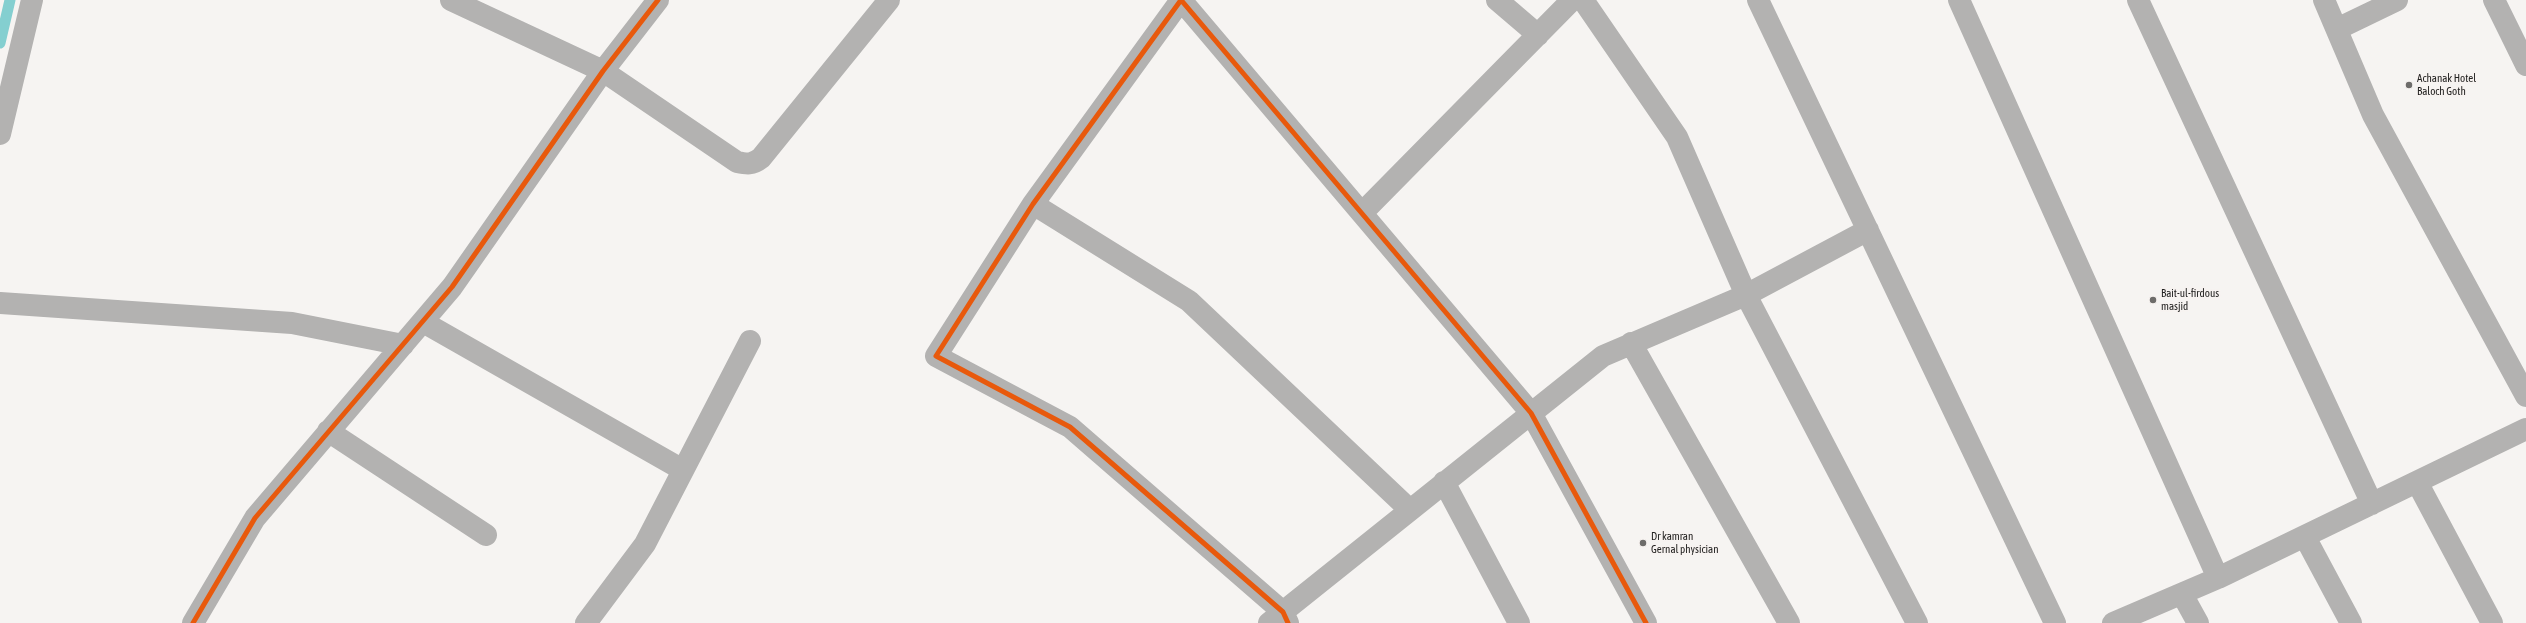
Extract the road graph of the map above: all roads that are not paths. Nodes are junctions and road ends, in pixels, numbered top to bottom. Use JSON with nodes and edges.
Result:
{"nodes":[{"id":1,"x":32,"y":0,"type":"edge"},
{"id":2,"x":451,"y":0,"type":"edge"},
{"id":3,"x":658,"y":0,"type":"edge"},
{"id":4,"x":889,"y":0,"type":"edge"},
{"id":5,"x":1181,"y":0,"type":"edge"},
{"id":6,"x":1497,"y":0,"type":"edge"},
{"id":7,"x":1572,"y":0,"type":"edge"},
{"id":8,"x":1582,"y":0,"type":"edge"},
{"id":9,"x":1758,"y":0,"type":"edge"},
{"id":10,"x":1959,"y":0,"type":"edge"},
{"id":11,"x":2138,"y":0,"type":"edge"},
{"id":12,"x":2324,"y":0,"type":"edge"},
{"id":13,"x":2397,"y":0,"type":"edge"},
{"id":14,"x":2494,"y":0,"type":"edge"},
{"id":15,"x":2337,"y":29,"type":"junction"},
{"id":16,"x":1538,"y":35,"type":"junction"},
{"id":17,"x":2526,"y":65,"type":"edge"},
{"id":18,"x":602,"y":71,"type":"junction"},
{"id":19,"x":0,"y":134,"type":"edge"},
{"id":20,"x":1033,"y":204,"type":"junction"},
{"id":21,"x":1362,"y":213,"type":"junction"},
{"id":22,"x":1868,"y":230,"type":"junction"},
{"id":23,"x":1746,"y":295,"type":"junction"},
{"id":24,"x":0,"y":303,"type":"edge"},
{"id":25,"x":423,"y":322,"type":"junction"},
{"id":26,"x":750,"y":341,"type":"dead end"},
{"id":27,"x":1631,"y":344,"type":"junction"},
{"id":28,"x":403,"y":345,"type":"junction"},
{"id":29,"x":2526,"y":396,"type":"edge"},
{"id":30,"x":1531,"y":413,"type":"junction"},
{"id":31,"x":2526,"y":429,"type":"edge"},
{"id":32,"x":328,"y":431,"type":"junction"},
{"id":33,"x":683,"y":470,"type":"junction"},
{"id":34,"x":1444,"y":482,"type":"junction"},
{"id":35,"x":2417,"y":482,"type":"junction"},
{"id":36,"x":2372,"y":504,"type":"junction"},
{"id":37,"x":1410,"y":510,"type":"junction"},
{"id":38,"x":486,"y":535,"type":"dead end"},
{"id":39,"x":2306,"y":537,"type":"junction"},
{"id":40,"x":2218,"y":578,"type":"junction"},
{"id":41,"x":2182,"y":594,"type":"junction"},
{"id":42,"x":1280,"y":619,"type":"edge"},
{"id":43,"x":192,"y":623,"type":"edge"},
{"id":44,"x":586,"y":623,"type":"edge"},
{"id":45,"x":1519,"y":623,"type":"edge"},
{"id":46,"x":1646,"y":623,"type":"edge"},
{"id":47,"x":1789,"y":623,"type":"edge"},
{"id":48,"x":1917,"y":623,"type":"edge"},
{"id":49,"x":2055,"y":623,"type":"edge"},
{"id":50,"x":2113,"y":623,"type":"edge"},
{"id":51,"x":2198,"y":623,"type":"edge"},
{"id":52,"x":2352,"y":623,"type":"edge"},
{"id":53,"x":2492,"y":623,"type":"edge"}],
"edges":[{"from":1,"to":19,"type":"street"},
{"from":2,"to":18,"type":"street"},
{"from":3,"to":18,"type":"street"},
{"from":4,"to":18,"type":"street"},
{"from":5,"to":20,"type":"street"},
{"from":5,"to":21,"type":"street"},
{"from":6,"to":16,"type":"street"},
{"from":7,"to":16,"type":"street"},
{"from":8,"to":23,"type":"street"},
{"from":9,"to":22,"type":"street"},
{"from":10,"to":40,"type":"street"},
{"from":11,"to":36,"type":"street"},
{"from":12,"to":15,"type":"street"},
{"from":13,"to":15,"type":"street"},
{"from":14,"to":17,"type":"street"},
{"from":15,"to":29,"type":"street"},
{"from":16,"to":21,"type":"street"},
{"from":18,"to":25,"type":"street"},
{"from":20,"to":37,"type":"street"},
{"from":20,"to":42,"type":"street"},
{"from":21,"to":30,"type":"street"},
{"from":22,"to":23,"type":"street"},
{"from":22,"to":49,"type":"street"},
{"from":23,"to":27,"type":"street"},
{"from":23,"to":48,"type":"street"},
{"from":24,"to":28,"type":"street"},
{"from":25,"to":28,"type":"street"},
{"from":25,"to":33,"type":"street"},
{"from":26,"to":33,"type":"street"},
{"from":27,"to":30,"type":"street"},
{"from":27,"to":47,"type":"street"},
{"from":28,"to":32,"type":"street"},
{"from":30,"to":34,"type":"street"},
{"from":30,"to":46,"type":"street"},
{"from":31,"to":35,"type":"street"},
{"from":32,"to":38,"type":"street"},
{"from":32,"to":43,"type":"street"},
{"from":33,"to":44,"type":"street"},
{"from":34,"to":37,"type":"street"},
{"from":34,"to":45,"type":"street"},
{"from":35,"to":36,"type":"street"},
{"from":35,"to":53,"type":"street"},
{"from":36,"to":39,"type":"street"},
{"from":37,"to":42,"type":"street"},
{"from":39,"to":40,"type":"street"},
{"from":39,"to":52,"type":"street"},
{"from":40,"to":41,"type":"street"},
{"from":41,"to":50,"type":"street"},
{"from":41,"to":51,"type":"street"}]}
